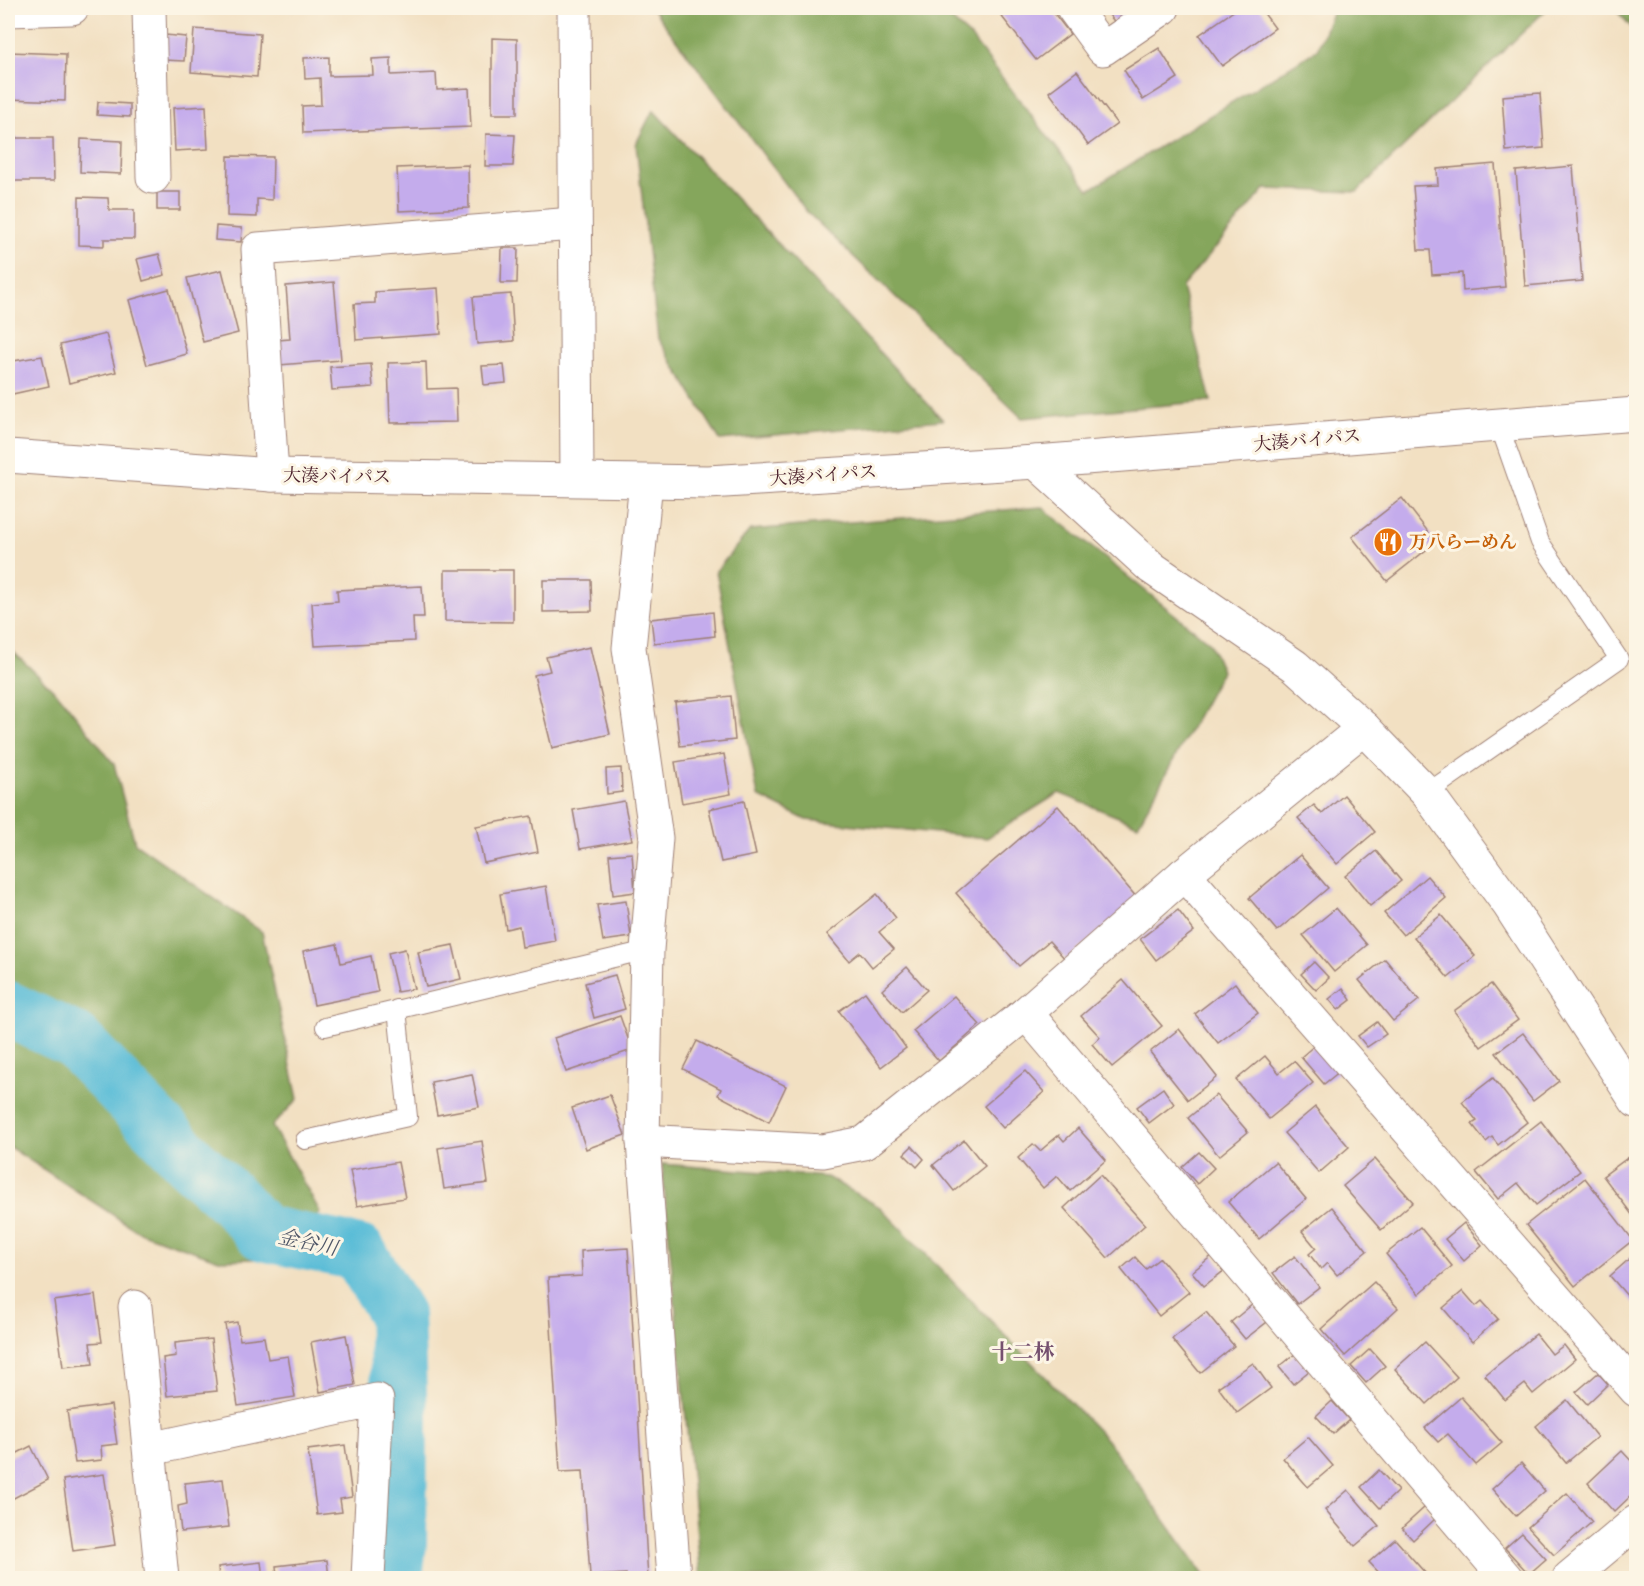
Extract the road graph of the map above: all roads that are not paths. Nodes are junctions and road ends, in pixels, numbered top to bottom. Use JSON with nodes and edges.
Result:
{"nodes":[{"id":1,"x":72,"y":8,"type":"edge"},
{"id":2,"x":150,"y":8,"type":"edge"},
{"id":3,"x":574,"y":8,"type":"edge"},
{"id":4,"x":1074,"y":8,"type":"edge"},
{"id":5,"x":1163,"y":8,"type":"edge"},
{"id":6,"x":8,"y":10,"type":"edge"},
{"id":7,"x":153,"y":177,"type":"dead end"},
{"id":8,"x":573,"y":224,"type":"junction"},
{"id":9,"x":1636,"y":414,"type":"edge"},
{"id":10,"x":1499,"y":425,"type":"junction"},
{"id":11,"x":8,"y":456,"type":"edge"},
{"id":12,"x":1036,"y":462,"type":"junction"},
{"id":13,"x":272,"y":475,"type":"junction"},
{"id":14,"x":576,"y":479,"type":"junction"},
{"id":15,"x":646,"y":482,"type":"junction"},
{"id":16,"x":1364,"y":728,"type":"junction"},
{"id":17,"x":1427,"y":793,"type":"junction"},
{"id":18,"x":1184,"y":873,"type":"junction"},
{"id":19,"x":647,"y":950,"type":"junction"},
{"id":20,"x":397,"y":1009,"type":"junction"},
{"id":21,"x":1026,"y":1013,"type":"junction"},
{"id":22,"x":325,"y":1026,"type":"dead end"},
{"id":23,"x":1636,"y":1101,"type":"edge"},
{"id":24,"x":305,"y":1140,"type":"dead end"},
{"id":25,"x":644,"y":1141,"type":"junction"},
{"id":26,"x":135,"y":1307,"type":"dead end"},
{"id":27,"x":1636,"y":1390,"type":"edge"},
{"id":28,"x":150,"y":1449,"type":"junction"},
{"id":29,"x":1636,"y":1522,"type":"edge"},
{"id":30,"x":162,"y":1578,"type":"edge"},
{"id":31,"x":368,"y":1578,"type":"edge"},
{"id":32,"x":674,"y":1578,"type":"edge"},
{"id":33,"x":1506,"y":1578,"type":"edge"},
{"id":34,"x":1569,"y":1578,"type":"edge"}],
"edges":[{"from":1,"to":6,"type":"main road"},
{"from":2,"to":7,"type":"main road"},
{"from":3,"to":8,"type":"main road"},
{"from":4,"to":5,"type":"main road"},
{"from":8,"to":13,"type":"main road"},
{"from":8,"to":14,"type":"main road"},
{"from":9,"to":10,"type":"main road","name":"大湊バイパス"},
{"from":10,"to":12,"type":"main road","name":"大湊バイパス"},
{"from":10,"to":17,"type":"lane"},
{"from":11,"to":13,"type":"main road","name":"大湊バイパス"},
{"from":12,"to":15,"type":"main road","name":"大湊バイパス"},
{"from":12,"to":16,"type":"main road"},
{"from":13,"to":14,"type":"main road","name":"大湊バイパス"},
{"from":14,"to":15,"type":"main road","name":"大湊バイパス"},
{"from":15,"to":19,"type":"main road"},
{"from":16,"to":17,"type":"main road"},
{"from":16,"to":18,"type":"main road"},
{"from":17,"to":23,"type":"main road"},
{"from":18,"to":21,"type":"main road"},
{"from":18,"to":27,"type":"main road"},
{"from":19,"to":20,"type":"lane"},
{"from":19,"to":25,"type":"main road"},
{"from":20,"to":22,"type":"lane"},
{"from":20,"to":24,"type":"lane"},
{"from":21,"to":25,"type":"main road"},
{"from":21,"to":33,"type":"main road"},
{"from":25,"to":32,"type":"main road"},
{"from":26,"to":28,"type":"main road"},
{"from":28,"to":30,"type":"main road"},
{"from":28,"to":31,"type":"main road"},
{"from":29,"to":34,"type":"main road"}]}
